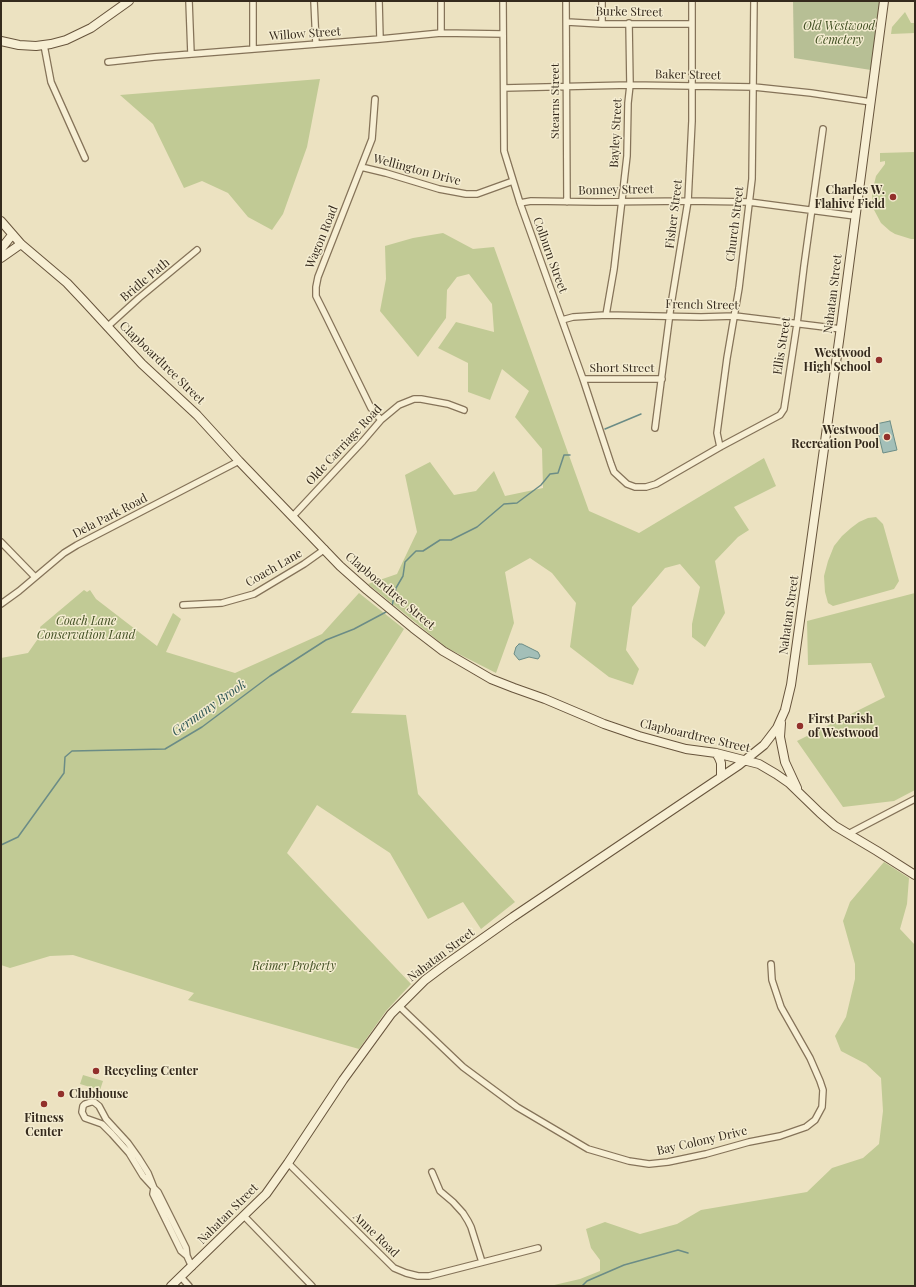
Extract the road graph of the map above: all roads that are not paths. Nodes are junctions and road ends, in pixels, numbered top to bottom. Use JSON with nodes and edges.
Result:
{"nodes":[{"id":1,"x":129,"y":1,"type":"edge"},
{"id":2,"x":189,"y":1,"type":"edge"},
{"id":3,"x":253,"y":1,"type":"edge"},
{"id":4,"x":314,"y":1,"type":"edge"},
{"id":5,"x":379,"y":1,"type":"edge"},
{"id":6,"x":442,"y":1,"type":"edge"},
{"id":7,"x":503,"y":1,"type":"edge"},
{"id":8,"x":566,"y":1,"type":"edge"},
{"id":9,"x":602,"y":1,"type":"edge"},
{"id":10,"x":692,"y":1,"type":"edge"},
{"id":11,"x":754,"y":1,"type":"edge"},
{"id":12,"x":884,"y":1,"type":"edge"},
{"id":13,"x":567,"y":22,"type":"junction"},
{"id":14,"x":629,"y":23,"type":"junction"},
{"id":15,"x":602,"y":24,"type":"junction"},
{"id":16,"x":691,"y":24,"type":"junction"},
{"id":17,"x":441,"y":33,"type":"junction"},
{"id":18,"x":503,"y":34,"type":"junction"},
{"id":19,"x":380,"y":39,"type":"junction"},
{"id":20,"x":1,"y":41,"type":"edge"},
{"id":21,"x":316,"y":44,"type":"junction"},
{"id":22,"x":44,"y":45,"type":"junction"},
{"id":23,"x":253,"y":49,"type":"junction"},
{"id":24,"x":191,"y":54,"type":"junction"},
{"id":25,"x":108,"y":62,"type":"dead end"},
{"id":26,"x":630,"y":85,"type":"junction"},
{"id":27,"x":566,"y":86,"type":"junction"},
{"id":28,"x":692,"y":86,"type":"junction"},
{"id":29,"x":754,"y":87,"type":"junction"},
{"id":30,"x":504,"y":88,"type":"junction"},
{"id":31,"x":375,"y":99,"type":"dead end"},
{"id":32,"x":871,"y":102,"type":"junction"},
{"id":33,"x":823,"y":129,"type":"dead end"},
{"id":34,"x":85,"y":158,"type":"dead end"},
{"id":35,"x":361,"y":167,"type":"junction"},
{"id":36,"x":513,"y":181,"type":"junction"},
{"id":37,"x":623,"y":201,"type":"junction"},
{"id":38,"x":688,"y":201,"type":"junction"},
{"id":39,"x":567,"y":202,"type":"junction"},
{"id":40,"x":749,"y":202,"type":"junction"},
{"id":41,"x":520,"y":203,"type":"junction"},
{"id":42,"x":812,"y":210,"type":"junction"},
{"id":43,"x":855,"y":216,"type":"junction"},
{"id":44,"x":1,"y":221,"type":"edge"},
{"id":45,"x":12,"y":235,"type":"junction"},
{"id":46,"x":21,"y":244,"type":"junction"},
{"id":47,"x":1,"y":249,"type":"edge"},
{"id":48,"x":196,"y":250,"type":"dead end"},
{"id":49,"x":1,"y":258,"type":"edge"},
{"id":50,"x":606,"y":315,"type":"junction"},
{"id":51,"x":670,"y":316,"type":"junction"},
{"id":52,"x":735,"y":316,"type":"junction"},
{"id":53,"x":562,"y":320,"type":"junction"},
{"id":54,"x":798,"y":324,"type":"junction"},
{"id":55,"x":107,"y":327,"type":"junction"},
{"id":56,"x":841,"y":329,"type":"junction"},
{"id":57,"x":662,"y":379,"type":"junction"},
{"id":58,"x":583,"y":380,"type":"junction"},
{"id":59,"x":464,"y":410,"type":"dead end"},
{"id":60,"x":381,"y":420,"type":"junction"},
{"id":61,"x":655,"y":428,"type":"dead end"},
{"id":62,"x":720,"y":447,"type":"junction"},
{"id":63,"x":239,"y":461,"type":"junction"},
{"id":64,"x":646,"y":487,"type":"joint"},
{"id":65,"x":293,"y":516,"type":"junction"},
{"id":66,"x":1,"y":542,"type":"edge"},
{"id":67,"x":326,"y":550,"type":"junction"},
{"id":68,"x":35,"y":577,"type":"junction"},
{"id":69,"x":1,"y":604,"type":"edge"},
{"id":70,"x":183,"y":605,"type":"dead end"},
{"id":71,"x":782,"y":718,"type":"junction"},
{"id":72,"x":716,"y":753,"type":"junction"},
{"id":73,"x":745,"y":760,"type":"junction"},
{"id":74,"x":721,"y":777,"type":"junction"},
{"id":75,"x":800,"y":793,"type":"junction"},
{"id":76,"x":915,"y":799,"type":"edge"},
{"id":77,"x":850,"y":834,"type":"junction"},
{"id":78,"x":915,"y":875,"type":"edge"},
{"id":79,"x":771,"y":964,"type":"dead end"},
{"id":80,"x":399,"y":1006,"type":"junction"},
{"id":81,"x":288,"y":1163,"type":"junction"},
{"id":82,"x":432,"y":1172,"type":"dead end"},
{"id":83,"x":154,"y":1188,"type":"junction"},
{"id":84,"x":244,"y":1216,"type":"junction"},
{"id":85,"x":538,"y":1248,"type":"dead end"},
{"id":86,"x":482,"y":1262,"type":"junction"},
{"id":87,"x":192,"y":1267,"type":"junction"},
{"id":88,"x":182,"y":1277,"type":"junction"},
{"id":89,"x":171,"y":1286,"type":"edge"},
{"id":90,"x":189,"y":1286,"type":"edge"},
{"id":91,"x":312,"y":1286,"type":"edge"}],
"edges":[{"from":1,"to":22,"type":"main road"},
{"from":2,"to":24,"type":"street"},
{"from":3,"to":23,"type":"street"},
{"from":4,"to":21,"type":"street"},
{"from":5,"to":19,"type":"street"},
{"from":6,"to":17,"type":"street"},
{"from":7,"to":18,"type":"street","name":"Colburn Street"},
{"from":8,"to":13,"type":"street","name":"Stearns Street"},
{"from":9,"to":15,"type":"street"},
{"from":10,"to":16,"type":"street","name":"Fisher Street"},
{"from":11,"to":29,"type":"street","name":"Church Street"},
{"from":12,"to":32,"type":"main road","name":"Nahatan Street"},
{"from":13,"to":15,"type":"street","name":"Burke Street"},
{"from":13,"to":27,"type":"street","name":"Stearns Street"},
{"from":14,"to":15,"type":"street","name":"Burke Street"},
{"from":14,"to":16,"type":"street","name":"Burke Street"},
{"from":14,"to":26,"type":"street","name":"Bayley Street"},
{"from":16,"to":28,"type":"street","name":"Fisher Street"},
{"from":17,"to":18,"type":"street","name":"Willow Street"},
{"from":17,"to":19,"type":"street","name":"Willow Street"},
{"from":18,"to":30,"type":"street","name":"Colburn Street"},
{"from":19,"to":21,"type":"street","name":"Willow Street"},
{"from":20,"to":22,"type":"main road"},
{"from":21,"to":23,"type":"street","name":"Willow Street"},
{"from":22,"to":34,"type":"street"},
{"from":23,"to":24,"type":"street","name":"Willow Street"},
{"from":24,"to":25,"type":"street","name":"Willow Street"},
{"from":26,"to":27,"type":"street","name":"Baker Street"},
{"from":26,"to":28,"type":"street","name":"Baker Street"},
{"from":26,"to":37,"type":"street","name":"Bayley Street"},
{"from":27,"to":30,"type":"street","name":"Baker Street"},
{"from":27,"to":39,"type":"street","name":"Stearns Street"},
{"from":28,"to":29,"type":"street","name":"Baker Street"},
{"from":28,"to":38,"type":"street","name":"Fisher Street"},
{"from":29,"to":32,"type":"street","name":"Baker Street"},
{"from":29,"to":40,"type":"street","name":"Church Street"},
{"from":30,"to":36,"type":"street","name":"Colburn Street"},
{"from":31,"to":35,"type":"street","name":"Wagon Road"},
{"from":32,"to":43,"type":"main road","name":"Nahatan Street"},
{"from":33,"to":42,"type":"street","name":"Ellis Street"},
{"from":35,"to":36,"type":"street","name":"Wellington Drive"},
{"from":35,"to":60,"type":"street","name":"Wagon Road"},
{"from":36,"to":41,"type":"street","name":"Colburn Street"},
{"from":37,"to":38,"type":"street","name":"Bonney Street"},
{"from":37,"to":39,"type":"street","name":"Bonney Street"},
{"from":37,"to":50,"type":"street","name":"Bayley Street"},
{"from":38,"to":40,"type":"street","name":"Bonney Street"},
{"from":38,"to":51,"type":"street","name":"Fisher Street"},
{"from":39,"to":41,"type":"street","name":"Bonney Street"},
{"from":40,"to":42,"type":"street","name":"Bonney Street"},
{"from":40,"to":52,"type":"street","name":"Church Street"},
{"from":41,"to":53,"type":"street","name":"Colburn Street"},
{"from":42,"to":43,"type":"street","name":"Bonney Street"},
{"from":42,"to":54,"type":"street","name":"Ellis Street"},
{"from":43,"to":56,"type":"main road","name":"Nahatan Street"},
{"from":44,"to":45,"type":"main road","name":"Clapboardtree Street"},
{"from":45,"to":46,"type":"main road","name":"Clapboardtree Street"},
{"from":45,"to":47,"type":"main road"},
{"from":46,"to":49,"type":"main road"},
{"from":46,"to":55,"type":"main road","name":"Clapboardtree Street"},
{"from":48,"to":55,"type":"street","name":"Bridle Path"},
{"from":50,"to":51,"type":"street","name":"French Street"},
{"from":50,"to":53,"type":"street","name":"French Street"},
{"from":51,"to":52,"type":"street","name":"French Street"},
{"from":51,"to":57,"type":"street","name":"Fisher Street"},
{"from":52,"to":54,"type":"street","name":"French Street"},
{"from":52,"to":62,"type":"street","name":"Church Street"},
{"from":53,"to":58,"type":"street","name":"Colburn Street"},
{"from":54,"to":56,"type":"street","name":"French Street"},
{"from":54,"to":62,"type":"street","name":"Ellis Street"},
{"from":55,"to":63,"type":"main road","name":"Clapboardtree Street"},
{"from":56,"to":71,"type":"main road","name":"Nahatan Street"},
{"from":57,"to":58,"type":"street","name":"Short Street"},
{"from":57,"to":61,"type":"street","name":"Fisher Street"},
{"from":58,"to":64,"type":"street","name":"Colburn Street"},
{"from":59,"to":60,"type":"street","name":"Olde Carriage Road"},
{"from":60,"to":65,"type":"street","name":"Olde Carriage Road"},
{"from":62,"to":64,"type":"street","name":"Ellis Street"},
{"from":63,"to":65,"type":"main road","name":"Clapboardtree Street"},
{"from":63,"to":68,"type":"street","name":"Dela Park Road"},
{"from":65,"to":67,"type":"main road","name":"Clapboardtree Street"},
{"from":66,"to":68,"type":"street"},
{"from":67,"to":70,"type":"street","name":"Coach Lane"},
{"from":67,"to":72,"type":"main road","name":"Clapboardtree Street"},
{"from":68,"to":69,"type":"street","name":"Dela Park Road"},
{"from":71,"to":73,"type":"main road","name":"Nahatan Street"},
{"from":71,"to":75,"type":"main road","name":"Clapboardtree Street"},
{"from":72,"to":73,"type":"main road","name":"Clapboardtree Street"},
{"from":72,"to":74,"type":"main road"},
{"from":73,"to":74,"type":"main road","name":"Nahatan Street"},
{"from":73,"to":75,"type":"main road","name":"Clapboardtree Street"},
{"from":74,"to":80,"type":"main road","name":"Nahatan Street"},
{"from":75,"to":77,"type":"main road","name":"Clapboardtree Street"},
{"from":76,"to":77,"type":"street"},
{"from":77,"to":78,"type":"main road","name":"Clapboardtree Street"},
{"from":79,"to":80,"type":"street","name":"Bay Colony Drive"},
{"from":80,"to":81,"type":"main road","name":"Nahatan Street"},
{"from":81,"to":84,"type":"main road","name":"Nahatan Street"},
{"from":81,"to":86,"type":"street","name":"Anne Road"},
{"from":82,"to":86,"type":"street"},
{"from":83,"to":83,"type":"street"},
{"from":83,"to":87,"type":"street"},
{"from":84,"to":87,"type":"main road","name":"Nahatan Street"},
{"from":84,"to":91,"type":"street"},
{"from":85,"to":86,"type":"street","name":"Anne Road"},
{"from":87,"to":88,"type":"main road","name":"Nahatan Street"},
{"from":88,"to":89,"type":"main road","name":"Nahatan Street"},
{"from":88,"to":90,"type":"street"}]}
